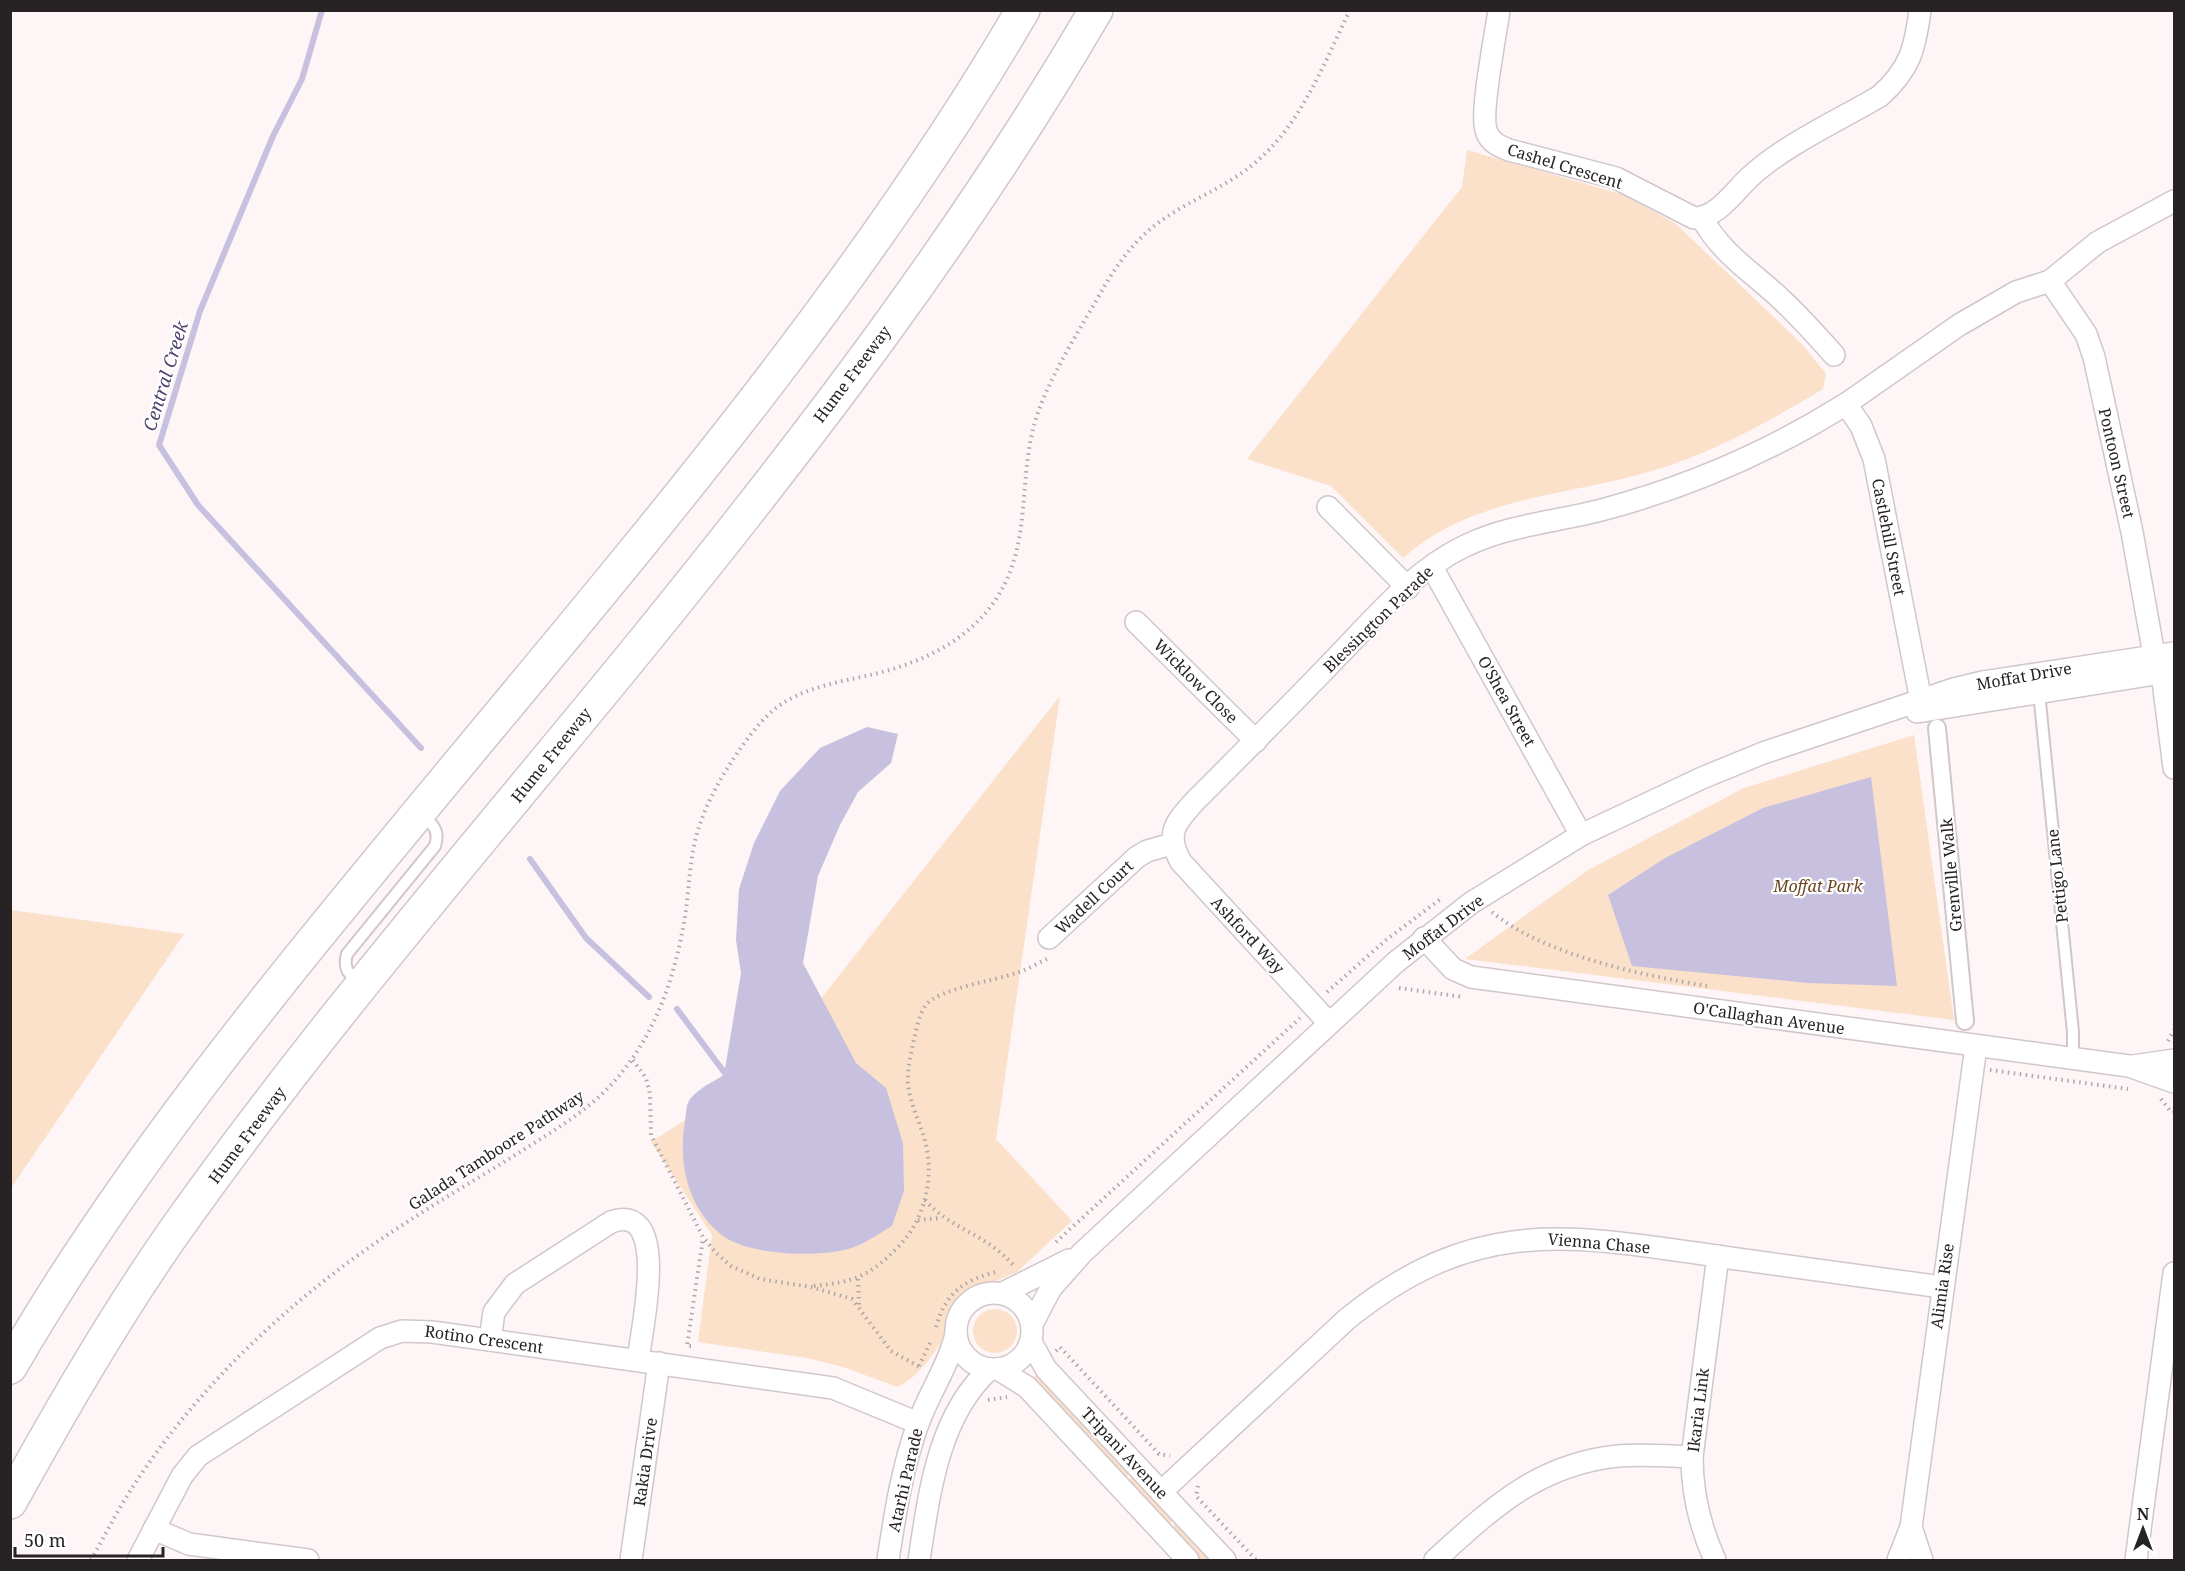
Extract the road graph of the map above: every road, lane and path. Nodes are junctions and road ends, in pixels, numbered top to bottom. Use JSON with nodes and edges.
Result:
{"nodes":[{"id":1,"x":1023,"y":10,"type":"edge"},
{"id":2,"x":1096,"y":10,"type":"edge"},
{"id":3,"x":1350,"y":10,"type":"edge"},
{"id":4,"x":1499,"y":10,"type":"edge"},
{"id":5,"x":1920,"y":10,"type":"edge"},
{"id":6,"x":2175,"y":201,"type":"edge"},
{"id":7,"x":1702,"y":218,"type":"junction"},
{"id":8,"x":2050,"y":281,"type":"junction"},
{"id":9,"x":1834,"y":355,"type":"dead end"},
{"id":10,"x":1846,"y":404,"type":"junction"},
{"id":11,"x":1328,"y":507,"type":"dead end"},
{"id":12,"x":1432,"y":567,"type":"junction"},
{"id":13,"x":1408,"y":588,"type":"junction"},
{"id":14,"x":1136,"y":621,"type":"dead end"},
{"id":15,"x":2166,"y":663,"type":"edge"},
{"id":16,"x":2039,"y":692,"type":"junction"},
{"id":17,"x":1922,"y":706,"type":"junction"},
{"id":18,"x":1936,"y":728,"type":"dead end"},
{"id":19,"x":1256,"y":741,"type":"junction"},
{"id":20,"x":2175,"y":768,"type":"edge"},
{"id":21,"x":419,"y":812,"type":"junction"},
{"id":22,"x":1581,"y":835,"type":"junction"},
{"id":23,"x":1172,"y":844,"type":"junction"},
{"id":24,"x":1443,"y":897,"type":"dead end"},
{"id":25,"x":1481,"y":897,"type":"junction"},
{"id":26,"x":1424,"y":938,"type":"junction"},
{"id":27,"x":1051,"y":947,"type":"joint"},
{"id":28,"x":361,"y":986,"type":"junction"},
{"id":29,"x":1717,"y":988,"type":"dead end"},
{"id":30,"x":1313,"y":1005,"type":"junction"},
{"id":31,"x":1965,"y":1021,"type":"dead end"},
{"id":32,"x":1329,"y":1023,"type":"junction"},
{"id":33,"x":2175,"y":1030,"type":"edge"},
{"id":34,"x":1976,"y":1046,"type":"junction"},
{"id":35,"x":2168,"y":1053,"type":"edge"},
{"id":36,"x":633,"y":1059,"type":"junction"},
{"id":37,"x":2073,"y":1059,"type":"junction"},
{"id":38,"x":2129,"y":1066,"type":"junction"},
{"id":39,"x":2175,"y":1082,"type":"edge"},
{"id":40,"x":924,"y":1199,"type":"junction"},
{"id":41,"x":941,"y":1218,"type":"junction"},
{"id":42,"x":918,"y":1220,"type":"junction"},
{"id":43,"x":703,"y":1238,"type":"junction"},
{"id":44,"x":1050,"y":1247,"type":"dead end"},
{"id":45,"x":1082,"y":1253,"type":"junction"},
{"id":46,"x":1718,"y":1256,"type":"junction"},
{"id":47,"x":1008,"y":1269,"type":"dead end"},
{"id":48,"x":1022,"y":1270,"type":"junction"},
{"id":49,"x":1001,"y":1271,"type":"dead end"},
{"id":50,"x":2175,"y":1273,"type":"edge"},
{"id":51,"x":858,"y":1279,"type":"junction"},
{"id":52,"x":811,"y":1287,"type":"junction"},
{"id":53,"x":1942,"y":1287,"type":"junction"},
{"id":54,"x":1003,"y":1293,"type":"junction"},
{"id":55,"x":859,"y":1306,"type":"junction"},
{"id":56,"x":935,"y":1331,"type":"dead end"},
{"id":57,"x":1032,"y":1333,"type":"junction"},
{"id":58,"x":956,"y":1334,"type":"junction"},
{"id":59,"x":490,"y":1340,"type":"junction"},
{"id":60,"x":931,"y":1341,"type":"dead end"},
{"id":61,"x":638,"y":1360,"type":"junction"},
{"id":62,"x":659,"y":1363,"type":"junction"},
{"id":63,"x":1042,"y":1363,"type":"junction"},
{"id":64,"x":919,"y":1366,"type":"junction"},
{"id":65,"x":10,"y":1367,"type":"edge"},
{"id":66,"x":688,"y":1367,"type":"junction"},
{"id":67,"x":994,"y":1369,"type":"junction"},
{"id":68,"x":941,"y":1378,"type":"junction"},
{"id":69,"x":1022,"y":1383,"type":"junction"},
{"id":70,"x":967,"y":1393,"type":"junction"},
{"id":71,"x":918,"y":1423,"type":"junction"},
{"id":72,"x":1692,"y":1457,"type":"junction"},
{"id":73,"x":1183,"y":1470,"type":"junction"},
{"id":74,"x":1161,"y":1492,"type":"junction"},
{"id":75,"x":10,"y":1502,"type":"edge"},
{"id":76,"x":1911,"y":1527,"type":"junction"},
{"id":77,"x":154,"y":1529,"type":"junction"},
{"id":78,"x":91,"y":1560,"type":"edge"},
{"id":79,"x":138,"y":1560,"type":"edge"},
{"id":80,"x":308,"y":1560,"type":"edge"},
{"id":81,"x":631,"y":1560,"type":"edge"},
{"id":82,"x":888,"y":1560,"type":"edge"},
{"id":83,"x":919,"y":1560,"type":"edge"},
{"id":84,"x":1188,"y":1560,"type":"edge"},
{"id":85,"x":1225,"y":1560,"type":"edge"},
{"id":86,"x":1256,"y":1560,"type":"edge"},
{"id":87,"x":1436,"y":1560,"type":"edge"},
{"id":88,"x":1715,"y":1560,"type":"edge"},
{"id":89,"x":1898,"y":1560,"type":"edge"},
{"id":90,"x":1922,"y":1560,"type":"edge"},
{"id":91,"x":2136,"y":1560,"type":"edge"}],
"edges":[{"from":1,"to":21,"type":"highway"},
{"from":2,"to":28,"type":"highway","name":"Hume Freeway"},
{"from":3,"to":36,"type":"path","name":"Galada Tamboore Pathway"},
{"from":4,"to":7,"type":"street","name":"Cashel Crescent"},
{"from":5,"to":7,"type":"street"},
{"from":6,"to":8,"type":"street"},
{"from":7,"to":9,"type":"street"},
{"from":8,"to":10,"type":"street"},
{"from":8,"to":15,"type":"street","name":"Pontoon Street"},
{"from":10,"to":12,"type":"street","name":"Blessington Parade"},
{"from":10,"to":17,"type":"street","name":"Castlehill Street"},
{"from":11,"to":13,"type":"street"},
{"from":12,"to":13,"type":"street","name":"Blessington Parade"},
{"from":12,"to":22,"type":"street","name":"O'Shea Street"},
{"from":13,"to":19,"type":"street","name":"Blessington Parade"},
{"from":14,"to":19,"type":"street","name":"Wicklow Close"},
{"from":15,"to":16,"type":"street","name":"Moffat Drive"},
{"from":15,"to":17,"type":"street","name":"Moffat Drive"},
{"from":15,"to":20,"type":"street","name":"Pontoon Street"},
{"from":16,"to":17,"type":"street","name":"Moffat Drive"},
{"from":16,"to":37,"type":"lane","name":"Pettigo Lane"},
{"from":17,"to":22,"type":"street","name":"Moffat Drive"},
{"from":18,"to":31,"type":"street","name":"Grenville Walk"},
{"from":19,"to":23,"type":"street","name":"Blessington Parade"},
{"from":21,"to":28,"type":"lane"},
{"from":21,"to":65,"type":"highway"},
{"from":22,"to":25,"type":"street","name":"Moffat Drive"},
{"from":23,"to":27,"type":"street","name":"Wadell Court"},
{"from":23,"to":30,"type":"street","name":"Ashford Way"},
{"from":24,"to":30,"type":"path"},
{"from":25,"to":26,"type":"street","name":"Moffat Drive"},
{"from":25,"to":29,"type":"path"},
{"from":26,"to":32,"type":"street","name":"Moffat Drive"},
{"from":26,"to":34,"type":"street","name":"O'Callaghan Avenue"},
{"from":27,"to":40,"type":"path"},
{"from":28,"to":75,"type":"highway","name":"Hume Freeway"},
{"from":30,"to":32,"type":"street","name":"Ashford Way"},
{"from":30,"to":44,"type":"path"},
{"from":32,"to":45,"type":"street","name":"Moffat Drive"},
{"from":33,"to":35,"type":"path"},
{"from":34,"to":37,"type":"street","name":"O'Callaghan Avenue"},
{"from":34,"to":53,"type":"street","name":"Alimia Rise"},
{"from":35,"to":38,"type":"street","name":"O'Callaghan Avenue"},
{"from":36,"to":43,"type":"path"},
{"from":36,"to":78,"type":"path","name":"Galada Tamboore Pathway"},
{"from":37,"to":38,"type":"street","name":"O'Callaghan Avenue"},
{"from":38,"to":39,"type":"street","name":"O'Callaghan Avenue"},
{"from":40,"to":41,"type":"path"},
{"from":40,"to":42,"type":"path"},
{"from":41,"to":42,"type":"path"},
{"from":41,"to":48,"type":"path"},
{"from":42,"to":51,"type":"path"},
{"from":43,"to":52,"type":"path"},
{"from":43,"to":66,"type":"path"},
{"from":45,"to":48,"type":"street","name":"Moffat Drive"},
{"from":45,"to":57,"type":"street","name":"Moffat Drive"},
{"from":46,"to":53,"type":"street","name":"Vienna Chase"},
{"from":46,"to":72,"type":"street","name":"Ikaria Link"},
{"from":46,"to":73,"type":"street","name":"Vienna Chase"},
{"from":47,"to":48,"type":"path"},
{"from":48,"to":54,"type":"street","name":"Moffat Drive"},
{"from":49,"to":56,"type":"path"},
{"from":50,"to":91,"type":"street"},
{"from":51,"to":52,"type":"path"},
{"from":51,"to":55,"type":"path"},
{"from":52,"to":55,"type":"path"},
{"from":53,"to":76,"type":"street","name":"Alimia Rise"},
{"from":54,"to":57,"type":"street"},
{"from":54,"to":58,"type":"street"},
{"from":55,"to":64,"type":"path"},
{"from":57,"to":63,"type":"street","name":"Tripani Avenue"},
{"from":57,"to":67,"type":"street"},
{"from":58,"to":67,"type":"street"},
{"from":58,"to":68,"type":"street","name":"Atarhi Parade"},
{"from":59,"to":61,"type":"street","name":"Rotino Crescent"},
{"from":59,"to":61,"type":"street"},
{"from":59,"to":77,"type":"street","name":"Rotino Crescent"},
{"from":60,"to":64,"type":"path"},
{"from":61,"to":62,"type":"street","name":"Rotino Crescent"},
{"from":62,"to":66,"type":"street","name":"Rotino Crescent"},
{"from":62,"to":81,"type":"street","name":"Rakia Drive"},
{"from":63,"to":73,"type":"path"},
{"from":63,"to":74,"type":"street","name":"Tripani Avenue"},
{"from":64,"to":68,"type":"path"},
{"from":66,"to":71,"type":"street","name":"Rotino Crescent"},
{"from":67,"to":69,"type":"street","name":"Tripani Avenue"},
{"from":67,"to":70,"type":"street","name":"Atarhi Parade"},
{"from":68,"to":71,"type":"street","name":"Atarhi Parade"},
{"from":69,"to":70,"type":"path"},
{"from":69,"to":84,"type":"street","name":"Tripani Avenue"},
{"from":70,"to":83,"type":"street","name":"Atarhi Parade"},
{"from":71,"to":82,"type":"street","name":"Atarhi Parade"},
{"from":72,"to":87,"type":"street"},
{"from":72,"to":88,"type":"street","name":"Ikaria Link"},
{"from":73,"to":74,"type":"street","name":"Vienna Chase"},
{"from":73,"to":86,"type":"path"},
{"from":74,"to":85,"type":"street","name":"Tripani Avenue"},
{"from":76,"to":89,"type":"street","name":"Alimia Rise"},
{"from":76,"to":90,"type":"street","name":"Alimia Rise"},
{"from":77,"to":79,"type":"street","name":"Rotino Crescent"},
{"from":77,"to":80,"type":"street"}]}
